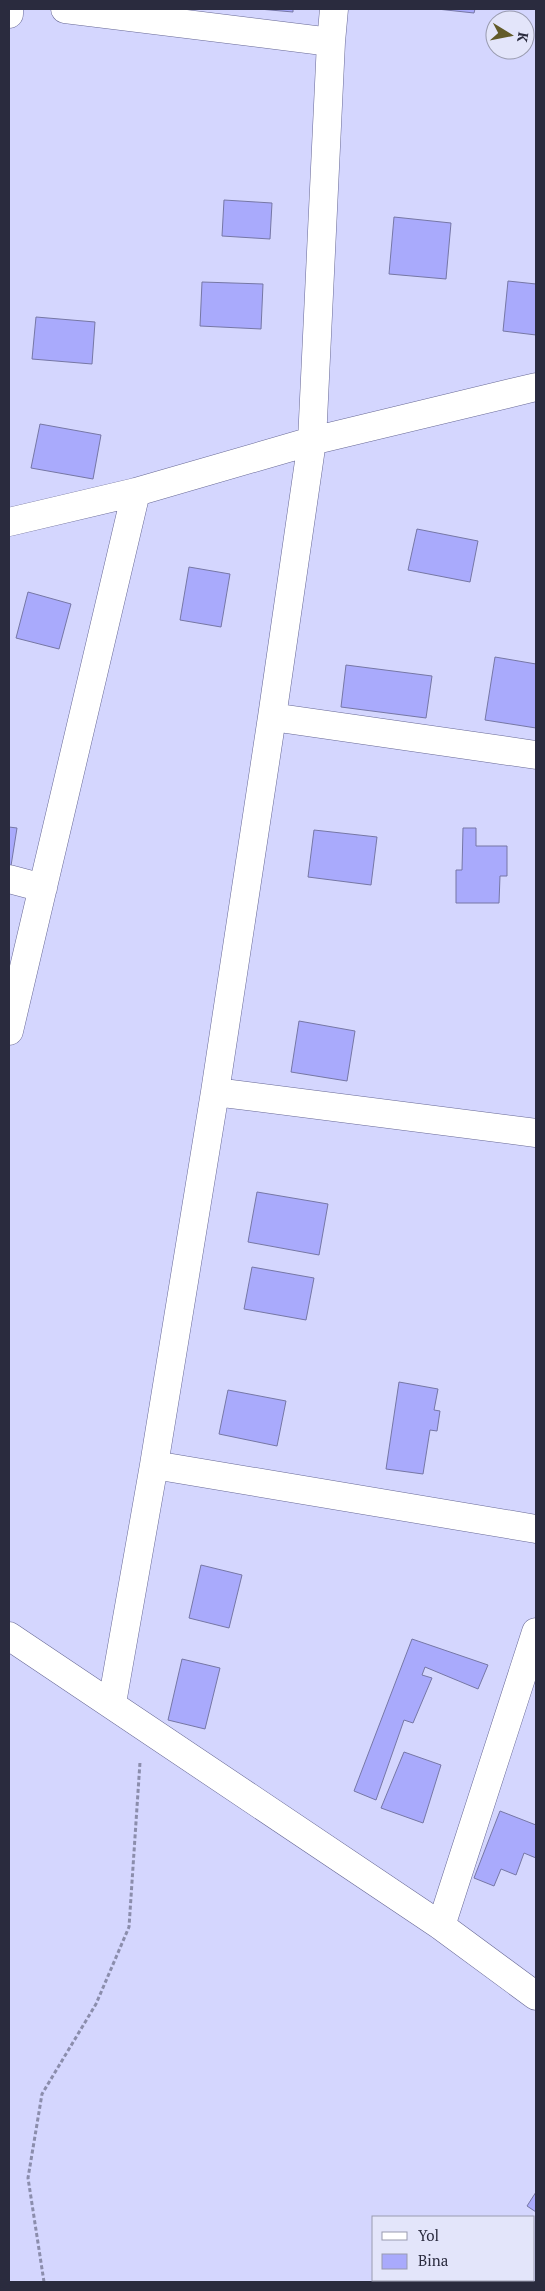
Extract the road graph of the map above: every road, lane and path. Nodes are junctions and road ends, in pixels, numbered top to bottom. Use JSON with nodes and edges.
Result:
{"nodes":[{"id":1,"x":9,"y":9,"type":"edge"},
{"id":2,"x":65,"y":9,"type":"edge"},
{"id":3,"x":334,"y":9,"type":"edge"},
{"id":4,"x":9,"y":14,"type":"edge"},
{"id":5,"x":331,"y":42,"type":"junction"},
{"id":6,"x":536,"y":387,"type":"edge"},
{"id":7,"x":312,"y":441,"type":"junction"},
{"id":8,"x":136,"y":492,"type":"junction"},
{"id":9,"x":9,"y":522,"type":"edge"},
{"id":10,"x":272,"y":717,"type":"junction"},
{"id":11,"x":536,"y":755,"type":"edge"},
{"id":12,"x":9,"y":879,"type":"edge"},
{"id":13,"x":43,"y":888,"type":"junction"},
{"id":14,"x":9,"y":1031,"type":"edge"},
{"id":15,"x":215,"y":1092,"type":"junction"},
{"id":16,"x":536,"y":1133,"type":"edge"},
{"id":17,"x":154,"y":1465,"type":"junction"},
{"id":18,"x":536,"y":1528,"type":"edge"},
{"id":19,"x":536,"y":1632,"type":"edge"},
{"id":20,"x":9,"y":1636,"type":"edge"},
{"id":21,"x":112,"y":1703,"type":"junction"},
{"id":22,"x":142,"y":1724,"type":"junction"},
{"id":23,"x":441,"y":1926,"type":"junction"},
{"id":24,"x":536,"y":1996,"type":"edge"},
{"id":25,"x":44,"y":2282,"type":"edge"}],
"edges":[{"from":1,"to":4,"type":"street"},
{"from":2,"to":5,"type":"street"},
{"from":3,"to":5,"type":"street"},
{"from":5,"to":7,"type":"street"},
{"from":6,"to":7,"type":"street"},
{"from":7,"to":8,"type":"street"},
{"from":7,"to":10,"type":"street"},
{"from":8,"to":9,"type":"street"},
{"from":8,"to":13,"type":"street"},
{"from":10,"to":11,"type":"street"},
{"from":10,"to":15,"type":"street"},
{"from":12,"to":13,"type":"street"},
{"from":13,"to":14,"type":"street"},
{"from":15,"to":16,"type":"street"},
{"from":15,"to":17,"type":"street"},
{"from":17,"to":18,"type":"street"},
{"from":17,"to":21,"type":"street"},
{"from":19,"to":23,"type":"street"},
{"from":20,"to":21,"type":"street"},
{"from":21,"to":22,"type":"street"},
{"from":22,"to":23,"type":"street"},
{"from":22,"to":25,"type":"path"},
{"from":23,"to":24,"type":"street"}]}
